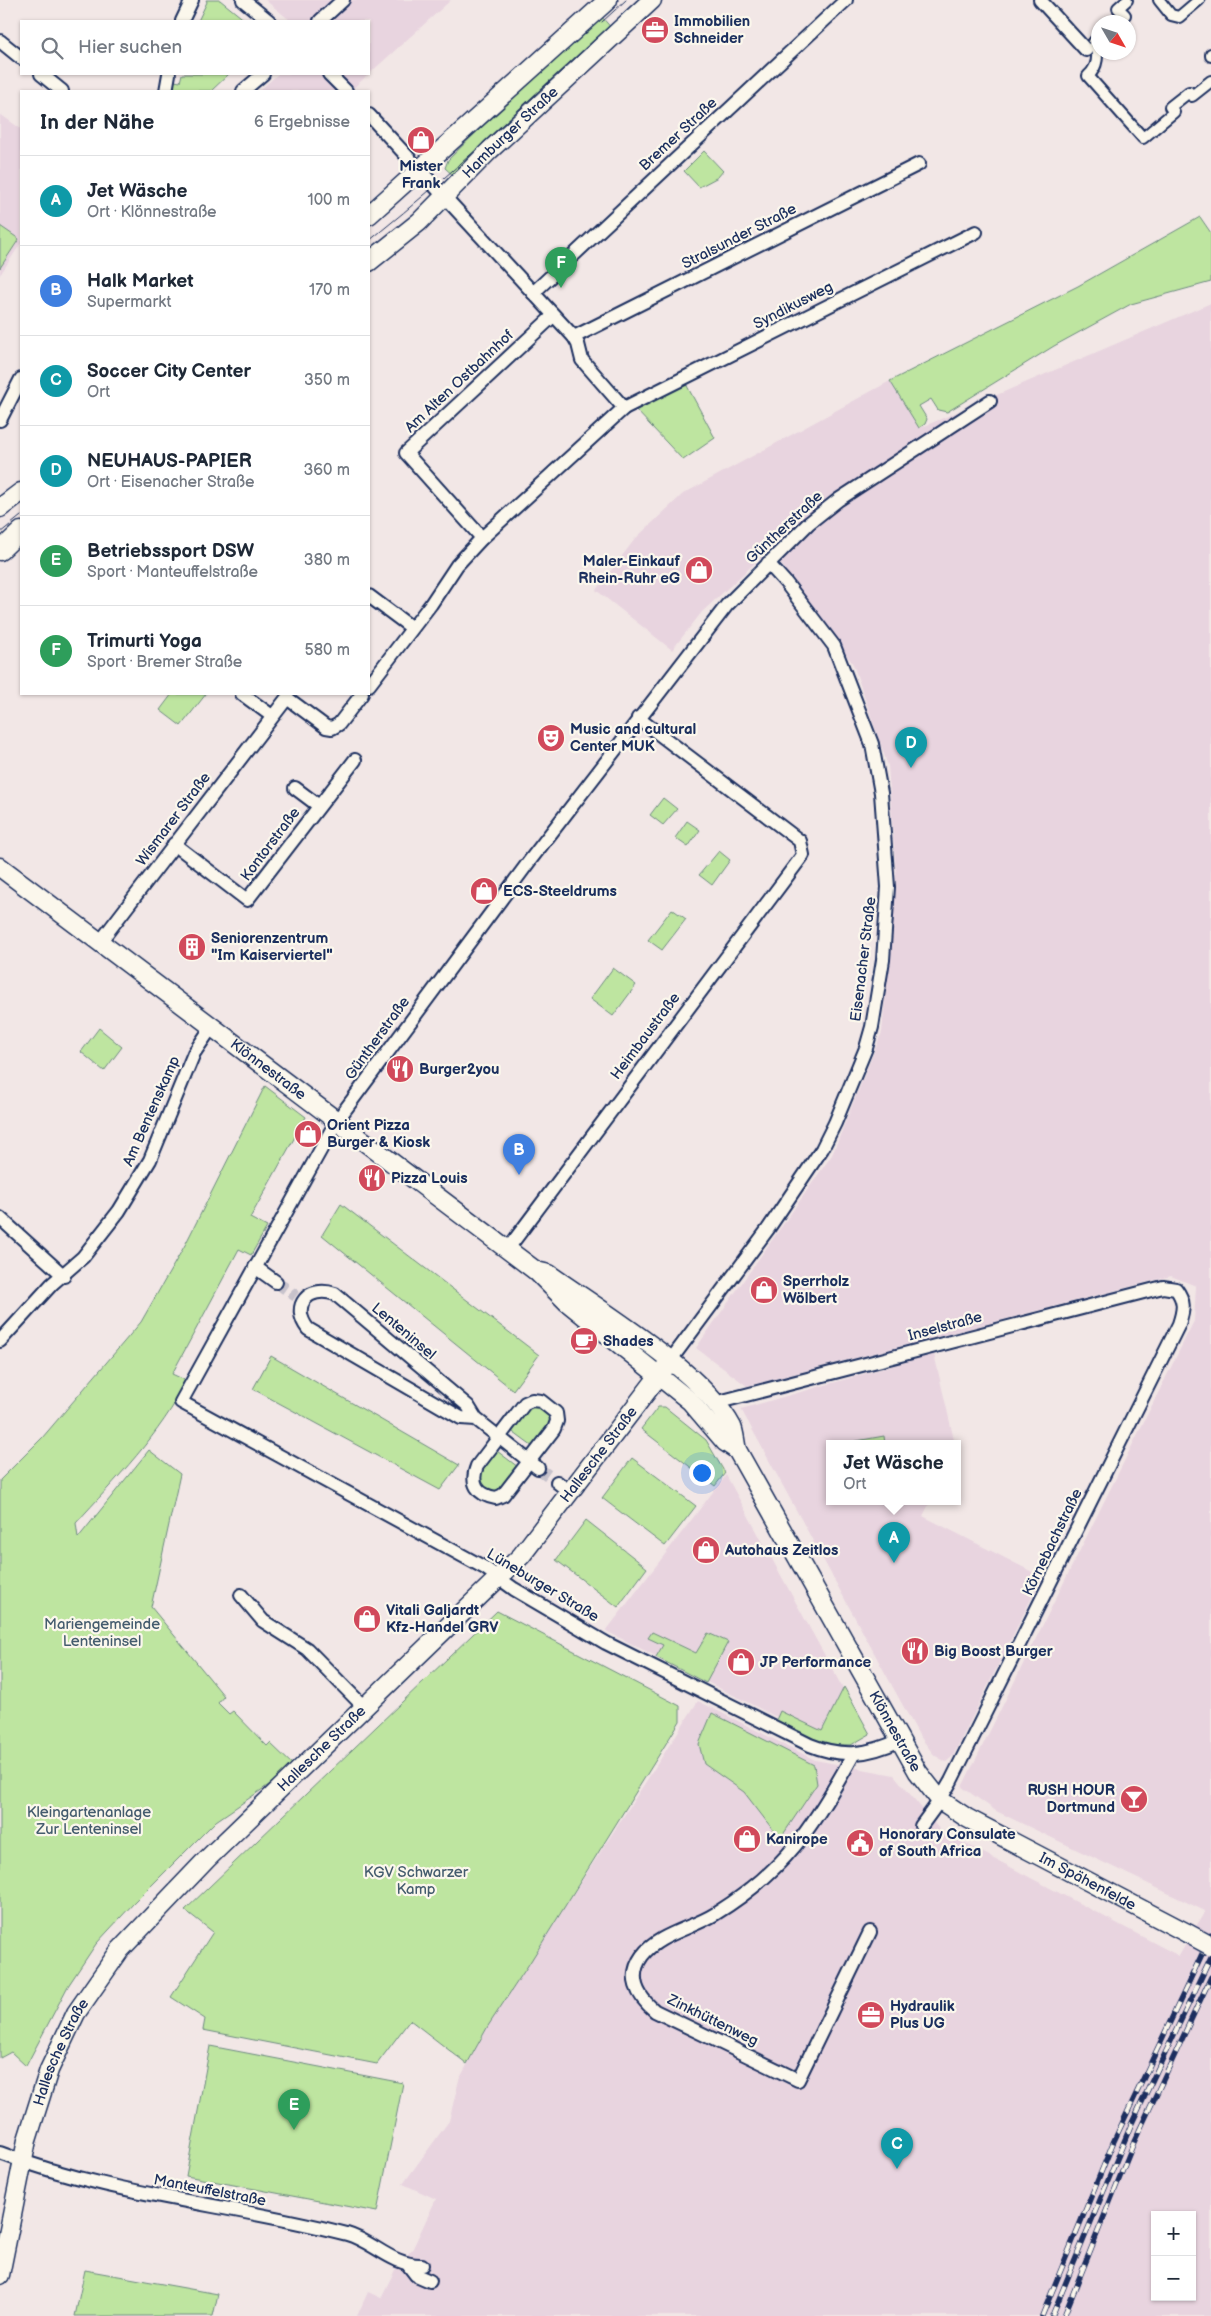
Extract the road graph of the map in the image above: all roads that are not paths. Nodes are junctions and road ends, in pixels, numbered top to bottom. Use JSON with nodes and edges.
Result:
{"nodes":[{"id":1,"x":192,"y":0,"type":"edge"},
{"id":2,"x":243,"y":0,"type":"edge"},
{"id":3,"x":343,"y":0,"type":"edge"},
{"id":4,"x":608,"y":0,"type":"edge"},
{"id":5,"x":652,"y":0,"type":"edge"},
{"id":6,"x":846,"y":0,"type":"edge"},
{"id":7,"x":1040,"y":0,"type":"edge"},
{"id":8,"x":1126,"y":0,"type":"edge"},
{"id":9,"x":1159,"y":0,"type":"edge"},
{"id":10,"x":1200,"y":0,"type":"edge"},
{"id":11,"x":1125,"y":15,"type":"edge"},
{"id":12,"x":182,"y":20,"type":"edge"},
{"id":13,"x":269,"y":20,"type":"edge"},
{"id":14,"x":321,"y":20,"type":"edge"},
{"id":15,"x":0,"y":41,"type":"edge"},
{"id":16,"x":1086,"y":50,"type":"dead end"},
{"id":17,"x":20,"y":57,"type":"edge"},
{"id":18,"x":1096,"y":60,"type":"edge"},
{"id":19,"x":41,"y":75,"type":"edge"},
{"id":20,"x":170,"y":75,"type":"edge"},
{"id":21,"x":262,"y":75,"type":"edge"},
{"id":22,"x":330,"y":75,"type":"edge"},
{"id":23,"x":1211,"y":80,"type":"edge"},
{"id":24,"x":61,"y":90,"type":"edge"},
{"id":25,"x":166,"y":90,"type":"edge"},
{"id":26,"x":244,"y":90,"type":"edge"},
{"id":27,"x":345,"y":90,"type":"edge"},
{"id":28,"x":370,"y":116,"type":"edge"},
{"id":29,"x":919,"y":164,"type":"dead end"},
{"id":30,"x":426,"y":176,"type":"junction"},
{"id":31,"x":445,"y":197,"type":"junction"},
{"id":32,"x":370,"y":214,"type":"edge"},
{"id":33,"x":976,"y":232,"type":"dead end"},
{"id":34,"x":370,"y":261,"type":"edge"},
{"id":35,"x":533,"y":293,"type":"junction"},
{"id":36,"x":553,"y":316,"type":"junction"},
{"id":37,"x":574,"y":338,"type":"junction"},
{"id":38,"x":20,"y":381,"type":"edge"},
{"id":39,"x":990,"y":401,"type":"dead end"},
{"id":40,"x":624,"y":408,"type":"junction"},
{"id":41,"x":0,"y":420,"type":"edge"},
{"id":42,"x":20,"y":493,"type":"edge"},
{"id":43,"x":0,"y":508,"type":"edge"},
{"id":44,"x":20,"y":532,"type":"edge"},
{"id":45,"x":482,"y":538,"type":"junction"},
{"id":46,"x":0,"y":551,"type":"edge"},
{"id":47,"x":768,"y":563,"type":"junction"},
{"id":48,"x":370,"y":597,"type":"edge"},
{"id":49,"x":412,"y":628,"type":"junction"},
{"id":50,"x":370,"y":684,"type":"edge"},
{"id":51,"x":243,"y":695,"type":"edge"},
{"id":52,"x":361,"y":695,"type":"edge"},
{"id":53,"x":272,"y":716,"type":"junction"},
{"id":54,"x":638,"y":718,"type":"junction"},
{"id":55,"x":355,"y":760,"type":"dead end"},
{"id":56,"x":295,"y":788,"type":"dead end"},
{"id":57,"x":319,"y":806,"type":"junction"},
{"id":58,"x":174,"y":844,"type":"junction"},
{"id":59,"x":0,"y":867,"type":"edge"},
{"id":60,"x":100,"y":942,"type":"junction"},
{"id":61,"x":211,"y":1028,"type":"junction"},
{"id":62,"x":336,"y":1122,"type":"junction"},
{"id":63,"x":0,"y":1218,"type":"edge"},
{"id":64,"x":507,"y":1250,"type":"junction"},
{"id":65,"x":256,"y":1267,"type":"junction"},
{"id":66,"x":64,"y":1276,"type":"junction"},
{"id":67,"x":276,"y":1282,"type":"tunnel mouth"},
{"id":68,"x":1181,"y":1295,"type":"joint"},
{"id":69,"x":0,"y":1341,"type":"edge"},
{"id":70,"x":664,"y":1368,"type":"junction"},
{"id":71,"x":181,"y":1402,"type":"joint"},
{"id":72,"x":715,"y":1402,"type":"junction"},
{"id":73,"x":476,"y":1419,"type":"junction"},
{"id":74,"x":498,"y":1437,"type":"junction"},
{"id":75,"x":737,"y":1450,"type":"junction"},
{"id":76,"x":533,"y":1464,"type":"junction"},
{"id":77,"x":499,"y":1578,"type":"junction"},
{"id":78,"x":241,"y":1595,"type":"dead end"},
{"id":79,"x":365,"y":1708,"type":"junction"},
{"id":80,"x":900,"y":1740,"type":"junction"},
{"id":81,"x":853,"y":1755,"type":"junction"},
{"id":82,"x":940,"y":1800,"type":"junction"},
{"id":83,"x":921,"y":1826,"type":"dead end"},
{"id":84,"x":870,"y":1932,"type":"dead end"},
{"id":85,"x":1211,"y":1946,"type":"edge"},
{"id":86,"x":0,"y":2153,"type":"edge"},
{"id":87,"x":23,"y":2162,"type":"junction"},
{"id":88,"x":422,"y":2265,"type":"dead end"},
{"id":89,"x":409,"y":2266,"type":"junction"},
{"id":90,"x":0,"y":2275,"type":"edge"},
{"id":91,"x":430,"y":2282,"type":"dead end"}],
"edges":[{"from":1,"to":12,"type":"street"},
{"from":2,"to":13,"type":"street"},
{"from":3,"to":14,"type":"street"},
{"from":4,"to":30,"type":"main road","name":"Hamburger Straße"},
{"from":5,"to":31,"type":"main road","name":"Hamburger Straße"},
{"from":6,"to":35,"type":"street","name":"Bremer Straße"},
{"from":7,"to":16,"type":"street"},
{"from":8,"to":11,"type":"street"},
{"from":9,"to":10,"type":"street"},
{"from":15,"to":17,"type":"street"},
{"from":18,"to":23,"type":"street"},
{"from":19,"to":24,"type":"street"},
{"from":20,"to":25,"type":"street"},
{"from":21,"to":26,"type":"street"},
{"from":22,"to":27,"type":"street"},
{"from":28,"to":30,"type":"street"},
{"from":29,"to":37,"type":"street","name":"Stralsunder Straße"},
{"from":30,"to":31,"type":"street"},
{"from":30,"to":32,"type":"main road","name":"Hamburger Straße"},
{"from":31,"to":34,"type":"main road","name":"Hamburger Straße"},
{"from":31,"to":35,"type":"street"},
{"from":33,"to":40,"type":"street","name":"Syndikusweg"},
{"from":35,"to":36,"type":"street"},
{"from":36,"to":37,"type":"street"},
{"from":36,"to":45,"type":"street","name":"Am Alten Ostbahnhof"},
{"from":37,"to":40,"type":"street"},
{"from":38,"to":41,"type":"street"},
{"from":39,"to":47,"type":"street","name":"Güntherstraße"},
{"from":40,"to":45,"type":"street"},
{"from":42,"to":43,"type":"main road"},
{"from":44,"to":46,"type":"main road"},
{"from":45,"to":49,"type":"street"},
{"from":47,"to":54,"type":"street","name":"Güntherstraße"},
{"from":47,"to":70,"type":"street","name":"Eisenacher Straße"},
{"from":48,"to":49,"type":"street"},
{"from":49,"to":50,"type":"street"},
{"from":51,"to":53,"type":"street"},
{"from":52,"to":53,"type":"street","name":"Wismarer Straße"},
{"from":53,"to":58,"type":"street","name":"Wismarer Straße"},
{"from":54,"to":62,"type":"street","name":"Güntherstraße"},
{"from":54,"to":64,"type":"street","name":"Heimbaustraße"},
{"from":55,"to":57,"type":"street","name":"Kontorstraße"},
{"from":56,"to":57,"type":"street","name":"Kontorstraße"},
{"from":57,"to":58,"type":"street","name":"Kontorstraße"},
{"from":58,"to":60,"type":"street","name":"Wismarer Straße"},
{"from":59,"to":60,"type":"main road","name":"Klönnestraße"},
{"from":60,"to":61,"type":"main road","name":"Klönnestraße"},
{"from":61,"to":62,"type":"main road","name":"Klönnestraße"},
{"from":61,"to":66,"type":"street","name":"Am Bentenskamp"},
{"from":62,"to":64,"type":"main road","name":"Klönnestraße"},
{"from":62,"to":65,"type":"street","name":"Güntherstraße"},
{"from":63,"to":66,"type":"street"},
{"from":64,"to":70,"type":"main road","name":"Klönnestraße"},
{"from":65,"to":67,"type":"street"},
{"from":65,"to":71,"type":"street","name":"Güntherstraße"},
{"from":66,"to":69,"type":"street","name":"Am Bentenskamp"},
{"from":68,"to":72,"type":"street","name":"Inselstraße"},
{"from":68,"to":82,"type":"street","name":"Körnebachstraße"},
{"from":70,"to":72,"type":"main road","name":"Klönnestraße"},
{"from":70,"to":75,"type":"main road","name":"Klönnestraße"},
{"from":70,"to":77,"type":"main road","name":"Hallesche Straße"},
{"from":71,"to":77,"type":"street","name":"Lüneburger Straße"},
{"from":72,"to":75,"type":"main road","name":"Klönnestraße"},
{"from":73,"to":73,"type":"street","name":"Lenteninsel"},
{"from":73,"to":74,"type":"street","name":"Lenteninsel"},
{"from":74,"to":76,"type":"street","name":"Lenteninsel"},
{"from":74,"to":76,"type":"street"},
{"from":74,"to":76,"type":"street"},
{"from":75,"to":80,"type":"main road","name":"Klönnestraße"},
{"from":77,"to":79,"type":"main road","name":"Hallesche Straße"},
{"from":77,"to":81,"type":"street","name":"Lüneburger Straße"},
{"from":78,"to":79,"type":"street"},
{"from":79,"to":87,"type":"main road","name":"Hallesche Straße"},
{"from":80,"to":81,"type":"street","name":"Lüneburger Straße"},
{"from":80,"to":82,"type":"main road","name":"Klönnestraße"},
{"from":81,"to":84,"type":"street","name":"Zinkhüttenweg"},
{"from":82,"to":83,"type":"street"},
{"from":82,"to":85,"type":"main road","name":"Im Spähenfelde","bridge":true},
{"from":86,"to":87,"type":"street","name":"Manteuffelstraße"},
{"from":87,"to":89,"type":"street","name":"Manteuffelstraße"},
{"from":87,"to":90,"type":"main road","name":"Hallesche Straße"},
{"from":88,"to":89,"type":"street"},
{"from":89,"to":91,"type":"street","name":"Manteuffelstraße"}]}
